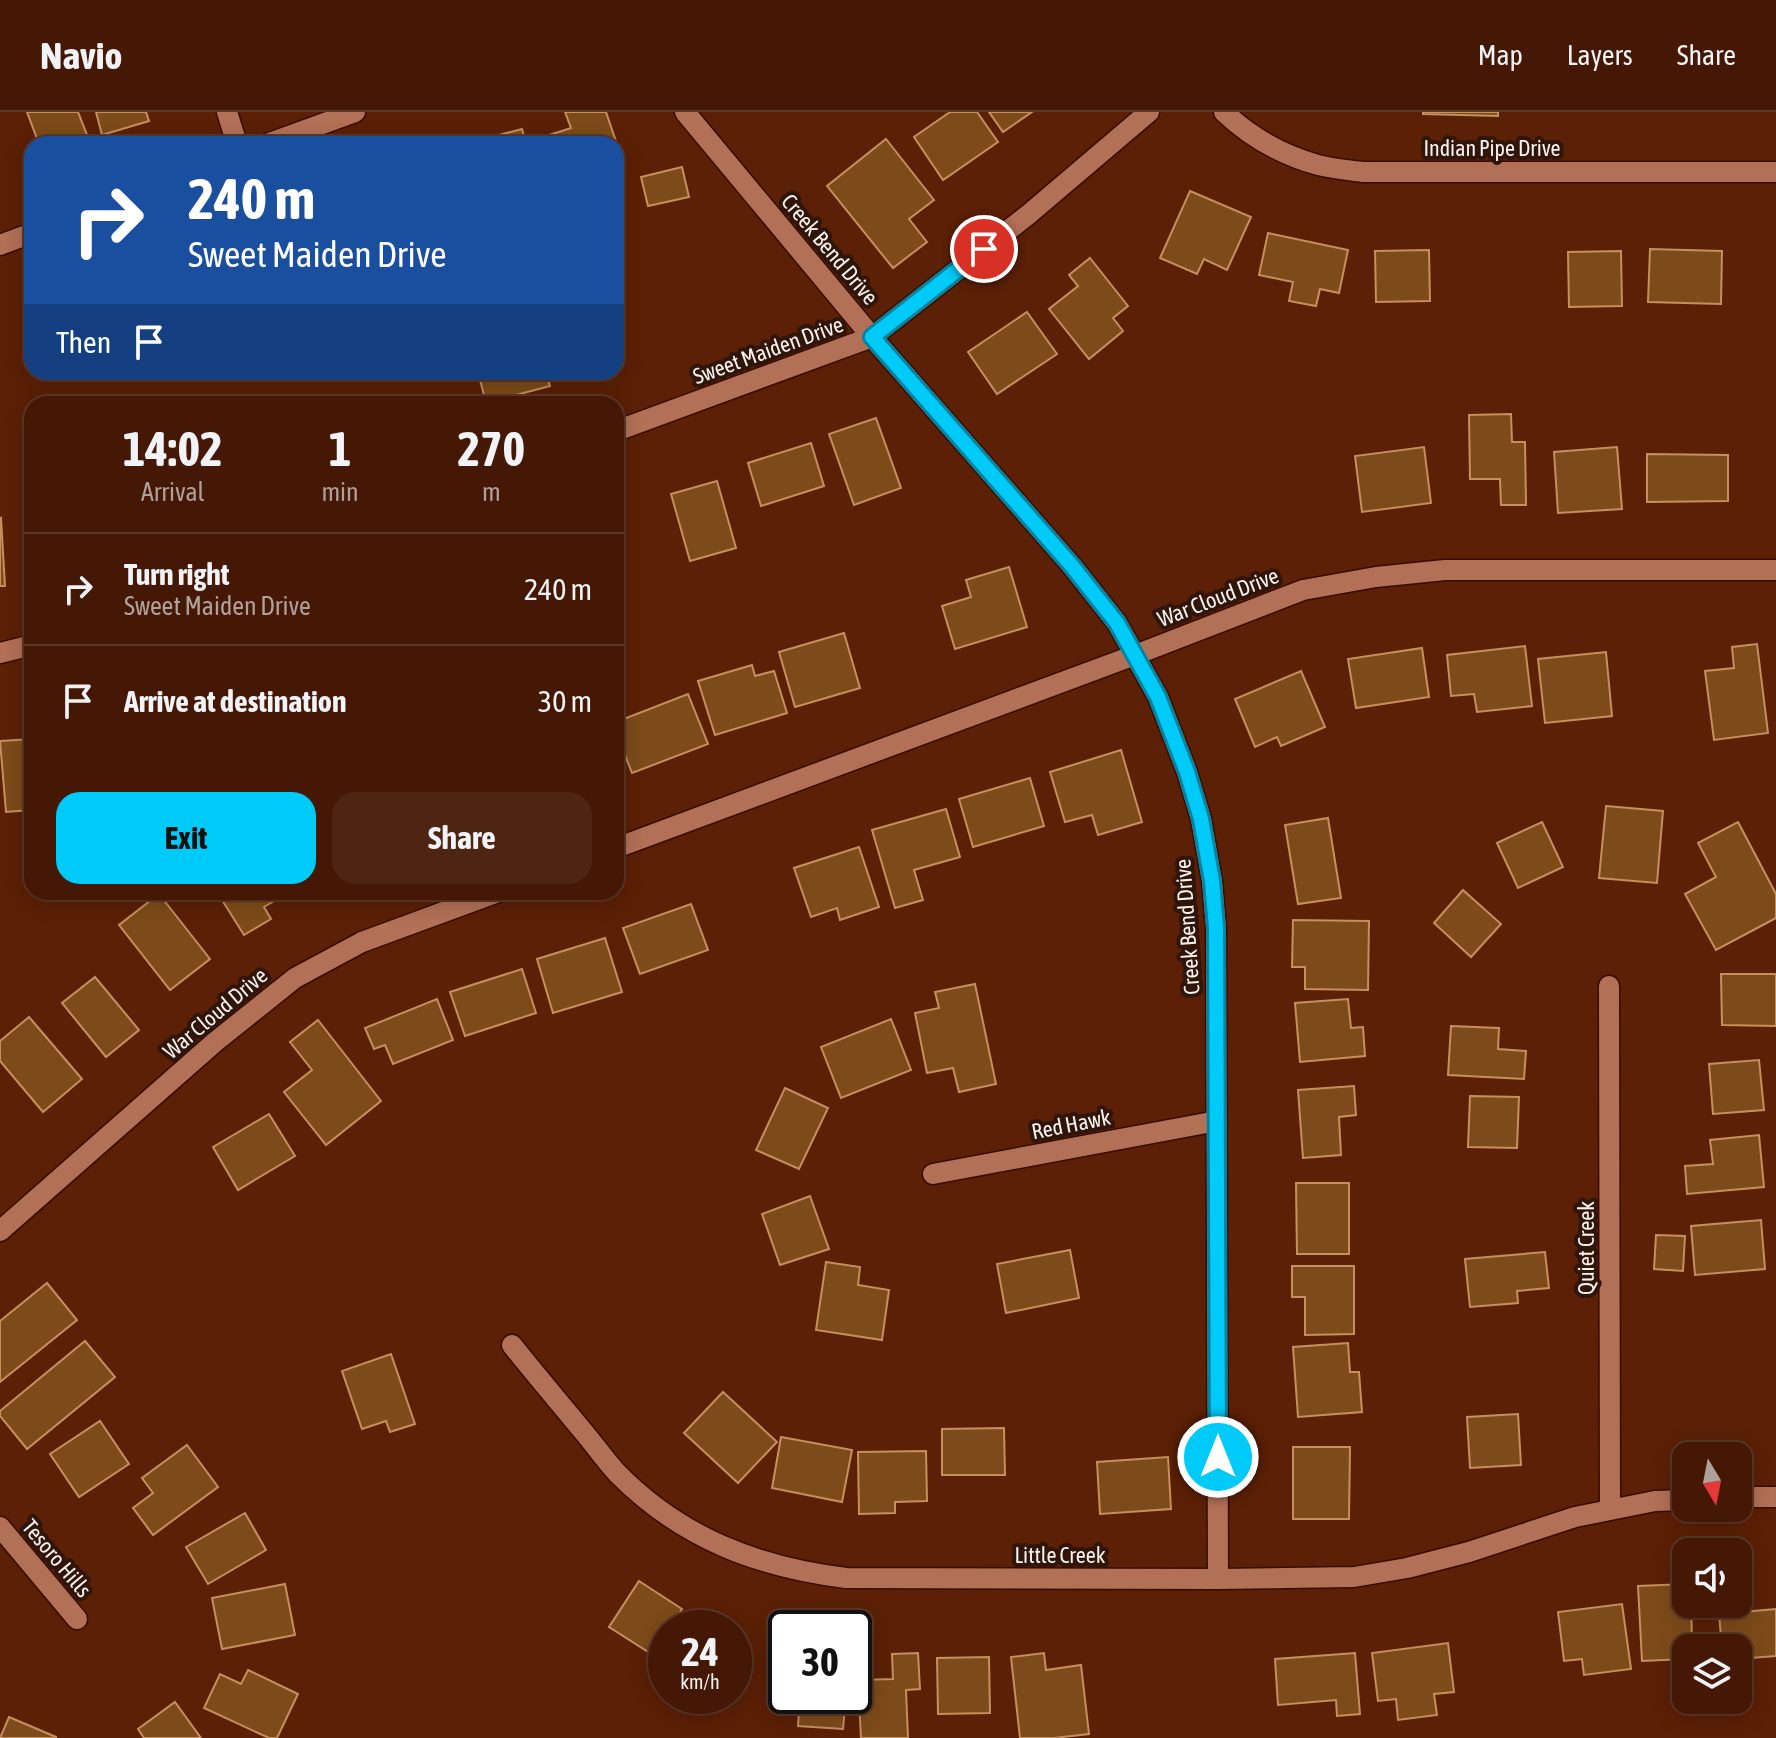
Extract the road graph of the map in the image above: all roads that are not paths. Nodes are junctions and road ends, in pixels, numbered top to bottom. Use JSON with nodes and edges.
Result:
{"nodes":[{"id":1,"x":227,"y":112,"type":"edge"},
{"id":2,"x":355,"y":112,"type":"edge"},
{"id":3,"x":685,"y":112,"type":"edge"},
{"id":4,"x":1149,"y":112,"type":"edge"},
{"id":5,"x":1224,"y":112,"type":"edge"},
{"id":6,"x":234,"y":136,"type":"edge"},
{"id":7,"x":289,"y":136,"type":"edge"},
{"id":8,"x":1776,"y":172,"type":"edge"},
{"id":9,"x":24,"y":236,"type":"edge"},
{"id":10,"x":0,"y":245,"type":"edge"},
{"id":11,"x":872,"y":337,"type":"junction"},
{"id":12,"x":624,"y":428,"type":"edge"},
{"id":13,"x":1776,"y":570,"type":"edge"},
{"id":14,"x":24,"y":647,"type":"edge"},
{"id":15,"x":0,"y":653,"type":"edge"},
{"id":16,"x":1135,"y":655,"type":"junction"},
{"id":17,"x":624,"y":845,"type":"edge"},
{"id":18,"x":476,"y":900,"type":"edge"},
{"id":19,"x":1609,"y":986,"type":"dead end"},
{"id":20,"x":1217,"y":1121,"type":"junction"},
{"id":21,"x":933,"y":1174,"type":"dead end"},
{"id":22,"x":0,"y":1231,"type":"edge"},
{"id":23,"x":512,"y":1345,"type":"dead end"},
{"id":24,"x":1752,"y":1497,"type":"edge"},
{"id":25,"x":1776,"y":1497,"type":"edge"},
{"id":26,"x":1672,"y":1500,"type":"edge"},
{"id":27,"x":1610,"y":1509,"type":"junction"},
{"id":28,"x":0,"y":1527,"type":"edge"},
{"id":29,"x":1218,"y":1579,"type":"junction"},
{"id":30,"x":77,"y":1619,"type":"dead end"}],
"edges":[{"from":1,"to":6,"type":"street"},
{"from":2,"to":7,"type":"street"},
{"from":3,"to":11,"type":"street","name":"Creek Bend Drive"},
{"from":4,"to":11,"type":"street","name":"Sweet Maiden Drive"},
{"from":5,"to":8,"type":"street","name":"Indian Pipe Drive"},
{"from":9,"to":10,"type":"street"},
{"from":11,"to":12,"type":"street","name":"Sweet Maiden Drive"},
{"from":11,"to":16,"type":"street","name":"Creek Bend Drive"},
{"from":13,"to":16,"type":"street","name":"War Cloud Drive"},
{"from":14,"to":15,"type":"street"},
{"from":16,"to":17,"type":"street","name":"War Cloud Drive"},
{"from":16,"to":20,"type":"street","name":"Creek Bend Drive"},
{"from":18,"to":22,"type":"street","name":"War Cloud Drive"},
{"from":19,"to":27,"type":"street","name":"Quiet Creek"},
{"from":20,"to":21,"type":"street","name":"Red Hawk"},
{"from":20,"to":29,"type":"street","name":"Creek Bend Drive"},
{"from":23,"to":29,"type":"street","name":"Little Creek"},
{"from":24,"to":25,"type":"street"},
{"from":26,"to":27,"type":"street","name":"Little Creek"},
{"from":27,"to":29,"type":"street","name":"Little Creek"},
{"from":28,"to":30,"type":"street","name":"Tesoro Hills"}]}
